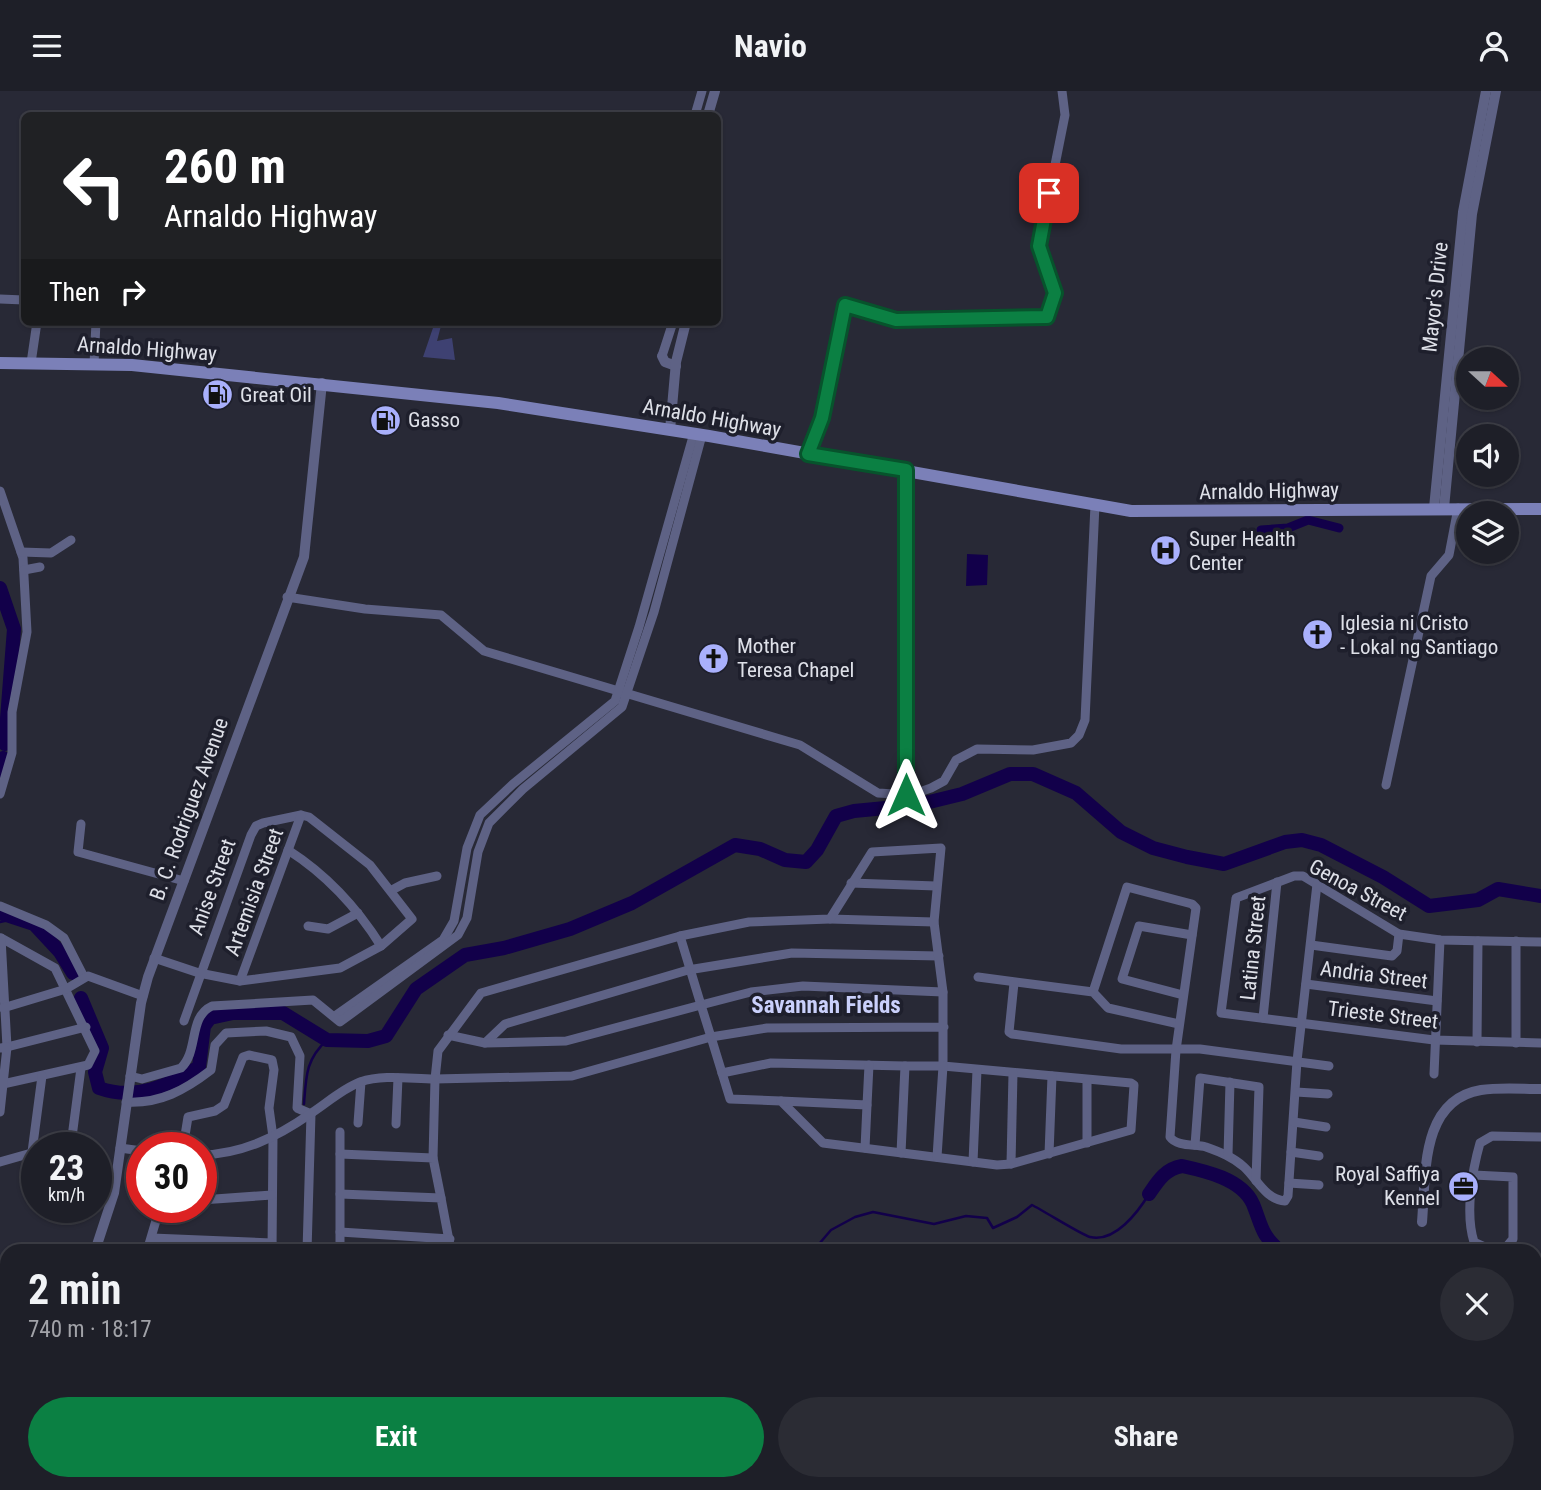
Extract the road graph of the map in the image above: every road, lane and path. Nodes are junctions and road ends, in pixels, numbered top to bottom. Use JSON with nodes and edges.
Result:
{"nodes":[{"id":1,"x":702,"y":91,"type":"edge"},
{"id":2,"x":715,"y":91,"type":"edge"},
{"id":3,"x":1062,"y":91,"type":"edge"},
{"id":4,"x":1486,"y":91,"type":"edge"},
{"id":5,"x":1496,"y":91,"type":"edge"},
{"id":6,"x":696,"y":112,"type":"edge"},
{"id":7,"x":709,"y":112,"type":"edge"},
{"id":8,"x":1462,"y":270,"type":"junction"},
{"id":9,"x":0,"y":299,"type":"edge"},
{"id":10,"x":21,"y":300,"type":"edge"},
{"id":11,"x":36,"y":326,"type":"edge"},
{"id":12,"x":96,"y":326,"type":"edge"},
{"id":13,"x":672,"y":326,"type":"edge"},
{"id":14,"x":685,"y":326,"type":"edge"},
{"id":15,"x":662,"y":356,"type":"joint"},
{"id":16,"x":0,"y":363,"type":"edge"},
{"id":17,"x":31,"y":363,"type":"junction"},
{"id":18,"x":94,"y":364,"type":"junction"},
{"id":19,"x":676,"y":366,"type":"junction"},
{"id":20,"x":321,"y":383,"type":"junction"},
{"id":21,"x":670,"y":430,"type":"junction"},
{"id":22,"x":698,"y":434,"type":"junction"},
{"id":23,"x":808,"y":454,"type":"junction"},
{"id":24,"x":906,"y":470,"type":"junction"},
{"id":25,"x":0,"y":491,"type":"edge"},
{"id":26,"x":1095,"y":505,"type":"junction"},
{"id":27,"x":1439,"y":508,"type":"junction"},
{"id":28,"x":1456,"y":508,"type":"edge"},
{"id":29,"x":1519,"y":509,"type":"edge"},
{"id":30,"x":1541,"y":509,"type":"edge"},
{"id":31,"x":1456,"y":518,"type":"edge"},
{"id":32,"x":71,"y":540,"type":"dead end"},
{"id":33,"x":21,"y":552,"type":"junction"},
{"id":34,"x":40,"y":567,"type":"dead end"},
{"id":35,"x":24,"y":570,"type":"junction"},
{"id":36,"x":287,"y":597,"type":"junction"},
{"id":37,"x":622,"y":693,"type":"junction"},
{"id":38,"x":1386,"y":785,"type":"dead end"},
{"id":39,"x":0,"y":794,"type":"edge"},
{"id":40,"x":906,"y":795,"type":"junction"},
{"id":41,"x":301,"y":815,"type":"junction"},
{"id":42,"x":81,"y":824,"type":"dead end"},
{"id":43,"x":288,"y":850,"type":"junction"},
{"id":44,"x":437,"y":876,"type":"dead end"},
{"id":45,"x":184,"y":881,"type":"junction"},
{"id":46,"x":1277,"y":882,"type":"junction"},
{"id":47,"x":851,"y":883,"type":"junction"},
{"id":48,"x":1317,"y":884,"type":"junction"},
{"id":49,"x":936,"y":885,"type":"junction"},
{"id":50,"x":392,"y":890,"type":"junction"},
{"id":51,"x":0,"y":906,"type":"edge"},
{"id":52,"x":358,"y":913,"type":"junction"},
{"id":53,"x":830,"y":919,"type":"junction"},
{"id":54,"x":934,"y":922,"type":"junction"},
{"id":55,"x":308,"y":926,"type":"dead end"},
{"id":56,"x":1399,"y":934,"type":"junction"},
{"id":57,"x":1192,"y":935,"type":"junction"},
{"id":58,"x":680,"y":936,"type":"junction"},
{"id":59,"x":1440,"y":940,"type":"junction"},
{"id":60,"x":1478,"y":941,"type":"junction"},
{"id":61,"x":1516,"y":941,"type":"junction"},
{"id":62,"x":1541,"y":941,"type":"edge"},
{"id":63,"x":1311,"y":945,"type":"junction"},
{"id":64,"x":381,"y":946,"type":"junction"},
{"id":65,"x":939,"y":956,"type":"junction"},
{"id":66,"x":154,"y":958,"type":"junction"},
{"id":67,"x":688,"y":970,"type":"junction"},
{"id":68,"x":199,"y":973,"type":"junction"},
{"id":69,"x":84,"y":977,"type":"junction"},
{"id":70,"x":978,"y":977,"type":"dead end"},
{"id":71,"x":240,"y":981,"type":"junction"},
{"id":72,"x":1014,"y":983,"type":"junction"},
{"id":73,"x":1306,"y":984,"type":"junction"},
{"id":74,"x":66,"y":989,"type":"junction"},
{"id":75,"x":943,"y":992,"type":"junction"},
{"id":76,"x":1093,"y":992,"type":"junction"},
{"id":77,"x":1183,"y":995,"type":"junction"},
{"id":78,"x":143,"y":996,"type":"junction"},
{"id":79,"x":1437,"y":1001,"type":"junction"},
{"id":80,"x":701,"y":1005,"type":"junction"},
{"id":81,"x":3,"y":1008,"type":"junction"},
{"id":82,"x":1221,"y":1013,"type":"joint"},
{"id":83,"x":1263,"y":1018,"type":"junction"},
{"id":84,"x":184,"y":1021,"type":"dead end"},
{"id":85,"x":1302,"y":1023,"type":"junction"},
{"id":86,"x":1179,"y":1024,"type":"junction"},
{"id":87,"x":86,"y":1027,"type":"junction"},
{"id":88,"x":944,"y":1027,"type":"junction"},
{"id":89,"x":448,"y":1035,"type":"junction"},
{"id":90,"x":712,"y":1037,"type":"junction"},
{"id":91,"x":1434,"y":1040,"type":"junction"},
{"id":92,"x":1477,"y":1042,"type":"junction"},
{"id":93,"x":1516,"y":1042,"type":"junction"},
{"id":94,"x":485,"y":1043,"type":"junction"},
{"id":95,"x":1541,"y":1043,"type":"edge"},
{"id":96,"x":4,"y":1048,"type":"edge"},
{"id":97,"x":1175,"y":1050,"type":"junction"},
{"id":98,"x":1297,"y":1061,"type":"junction"},
{"id":99,"x":869,"y":1065,"type":"junction"},
{"id":100,"x":905,"y":1066,"type":"junction"},
{"id":101,"x":943,"y":1066,"type":"junction"},
{"id":102,"x":1329,"y":1066,"type":"dead end"},
{"id":103,"x":81,"y":1068,"type":"junction"},
{"id":104,"x":976,"y":1070,"type":"junction"},
{"id":105,"x":722,"y":1073,"type":"junction"},
{"id":106,"x":1013,"y":1073,"type":"junction"},
{"id":107,"x":1434,"y":1075,"type":"dead end"},
{"id":108,"x":42,"y":1076,"type":"junction"},
{"id":109,"x":1052,"y":1076,"type":"junction"},
{"id":110,"x":130,"y":1077,"type":"junction"},
{"id":111,"x":398,"y":1078,"type":"junction"},
{"id":112,"x":435,"y":1079,"type":"junction"},
{"id":113,"x":1087,"y":1080,"type":"junction"},
{"id":114,"x":361,"y":1082,"type":"junction"},
{"id":115,"x":1230,"y":1083,"type":"junction"},
{"id":116,"x":3,"y":1084,"type":"junction"},
{"id":117,"x":1541,"y":1089,"type":"edge"},
{"id":118,"x":1296,"y":1092,"type":"junction"},
{"id":119,"x":1328,"y":1094,"type":"dead end"},
{"id":120,"x":127,"y":1100,"type":"junction"},
{"id":121,"x":781,"y":1101,"type":"junction"},
{"id":122,"x":1,"y":1102,"type":"edge"},
{"id":123,"x":867,"y":1105,"type":"junction"},
{"id":124,"x":0,"y":1112,"type":"edge"},
{"id":125,"x":311,"y":1114,"type":"junction"},
{"id":126,"x":1294,"y":1122,"type":"junction"},
{"id":127,"x":358,"y":1123,"type":"dead end"},
{"id":128,"x":396,"y":1124,"type":"dead end"},
{"id":129,"x":1326,"y":1127,"type":"dead end"},
{"id":130,"x":37,"y":1132,"type":"edge"},
{"id":131,"x":71,"y":1132,"type":"edge"},
{"id":132,"x":186,"y":1132,"type":"edge"},
{"id":133,"x":340,"y":1132,"type":"dead end"},
{"id":134,"x":273,"y":1137,"type":"junction"},
{"id":135,"x":1541,"y":1137,"type":"edge"},
{"id":136,"x":1087,"y":1143,"type":"junction"},
{"id":137,"x":1195,"y":1145,"type":"junction"},
{"id":138,"x":120,"y":1148,"type":"junction"},
{"id":139,"x":865,"y":1148,"type":"junction"},
{"id":140,"x":126,"y":1149,"type":"edge"},
{"id":141,"x":1291,"y":1152,"type":"junction"},
{"id":142,"x":901,"y":1153,"type":"junction"},
{"id":143,"x":217,"y":1154,"type":"edge"},
{"id":144,"x":340,"y":1154,"type":"junction"},
{"id":145,"x":1049,"y":1154,"type":"junction"},
{"id":146,"x":21,"y":1156,"type":"edge"},
{"id":147,"x":1228,"y":1156,"type":"junction"},
{"id":148,"x":1319,"y":1156,"type":"dead end"},
{"id":149,"x":937,"y":1157,"type":"junction"},
{"id":150,"x":433,"y":1158,"type":"junction"},
{"id":151,"x":0,"y":1162,"type":"edge"},
{"id":152,"x":973,"y":1162,"type":"junction"},
{"id":153,"x":1011,"y":1164,"type":"junction"},
{"id":154,"x":1474,"y":1175,"type":"junction"},
{"id":155,"x":1256,"y":1181,"type":"junction"},
{"id":156,"x":1289,"y":1182,"type":"junction"},
{"id":157,"x":1320,"y":1185,"type":"dead end"},
{"id":158,"x":340,"y":1194,"type":"junction"},
{"id":159,"x":272,"y":1195,"type":"junction"},
{"id":160,"x":441,"y":1198,"type":"junction"},
{"id":161,"x":217,"y":1199,"type":"edge"},
{"id":162,"x":1422,"y":1222,"type":"dead end"},
{"id":163,"x":156,"y":1223,"type":"edge"},
{"id":164,"x":340,"y":1232,"type":"junction"},
{"id":165,"x":152,"y":1238,"type":"junction"},
{"id":166,"x":450,"y":1239,"type":"junction"},
{"id":167,"x":98,"y":1244,"type":"edge"},
{"id":168,"x":150,"y":1244,"type":"edge"},
{"id":169,"x":211,"y":1244,"type":"edge"},
{"id":170,"x":272,"y":1244,"type":"edge"},
{"id":171,"x":307,"y":1244,"type":"edge"},
{"id":172,"x":340,"y":1244,"type":"edge"},
{"id":173,"x":451,"y":1244,"type":"edge"},
{"id":174,"x":1478,"y":1244,"type":"edge"},
{"id":175,"x":1509,"y":1244,"type":"edge"}],
"edges":[{"from":1,"to":6,"type":"street"},
{"from":2,"to":7,"type":"street"},
{"from":3,"to":23,"type":"street"},
{"from":4,"to":8,"type":"street","name":"Mayor's Drive"},
{"from":5,"to":8,"type":"street","name":"Mayor's Drive"},
{"from":8,"to":27,"type":"street","name":"Mayor's Drive"},
{"from":9,"to":10,"type":"street"},
{"from":11,"to":17,"type":"street"},
{"from":12,"to":18,"type":"street"},
{"from":13,"to":15,"type":"street"},
{"from":14,"to":19,"type":"street"},
{"from":15,"to":19,"type":"street"},
{"from":16,"to":17,"type":"main road","name":"Arnaldo Highway"},
{"from":17,"to":18,"type":"main road","name":"Arnaldo Highway"},
{"from":18,"to":20,"type":"main road","name":"Arnaldo Highway"},
{"from":19,"to":21,"type":"street"},
{"from":20,"to":21,"type":"main road","name":"Arnaldo Highway"},
{"from":20,"to":36,"type":"street","name":"B. C. Rodriguez Avenue"},
{"from":21,"to":22,"type":"main road","name":"Arnaldo Highway"},
{"from":22,"to":23,"type":"main road","name":"Arnaldo Highway"},
{"from":22,"to":37,"type":"street"},
{"from":23,"to":24,"type":"main road","name":"Arnaldo Highway"},
{"from":24,"to":26,"type":"main road","name":"Arnaldo Highway"},
{"from":24,"to":40,"type":"street"},
{"from":25,"to":33,"type":"street"},
{"from":26,"to":27,"type":"main road","name":"Arnaldo Highway"},
{"from":26,"to":40,"type":"street"},
{"from":27,"to":28,"type":"main road","name":"Arnaldo Highway"},
{"from":29,"to":30,"type":"main road","name":"Arnaldo Highway"},
{"from":31,"to":38,"type":"street"},
{"from":32,"to":33,"type":"street"},
{"from":33,"to":35,"type":"street"},
{"from":34,"to":35,"type":"street"},
{"from":35,"to":39,"type":"street"},
{"from":36,"to":37,"type":"street"},
{"from":36,"to":45,"type":"street","name":"B. C. Rodriguez Avenue"},
{"from":37,"to":40,"type":"street"},
{"from":37,"to":110,"type":"street"},
{"from":41,"to":43,"type":"street","name":"Artemisia Street"},
{"from":41,"to":50,"type":"street"},
{"from":41,"to":68,"type":"street","name":"Anise Street"},
{"from":42,"to":45,"type":"street"},
{"from":43,"to":52,"type":"street"},
{"from":43,"to":71,"type":"street","name":"Artemisia Street"},
{"from":44,"to":50,"type":"street"},
{"from":45,"to":66,"type":"street","name":"B. C. Rodriguez Avenue"},
{"from":46,"to":48,"type":"street","name":"Genoa Street"},
{"from":46,"to":82,"type":"street","name":"Genoa Street"},
{"from":46,"to":83,"type":"street","name":"Latina Street"},
{"from":47,"to":49,"type":"street"},
{"from":47,"to":49,"type":"street"},
{"from":47,"to":53,"type":"street"},
{"from":48,"to":56,"type":"street","name":"Genoa Street"},
{"from":48,"to":63,"type":"street"},
{"from":49,"to":54,"type":"street"},
{"from":50,"to":64,"type":"street"},
{"from":51,"to":69,"type":"street"},
{"from":52,"to":55,"type":"street"},
{"from":52,"to":64,"type":"street"},
{"from":53,"to":54,"type":"street"},
{"from":53,"to":58,"type":"street"},
{"from":54,"to":65,"type":"street"},
{"from":56,"to":59,"type":"street","name":"Genoa Street"},
{"from":56,"to":63,"type":"street"},
{"from":57,"to":76,"type":"street"},
{"from":57,"to":77,"type":"street"},
{"from":57,"to":77,"type":"street"},
{"from":58,"to":67,"type":"street"},
{"from":58,"to":89,"type":"street"},
{"from":59,"to":60,"type":"street","name":"Genoa Street"},
{"from":59,"to":79,"type":"street"},
{"from":60,"to":61,"type":"street","name":"Genoa Street"},
{"from":60,"to":92,"type":"street"},
{"from":61,"to":62,"type":"street","name":"Genoa Street"},
{"from":61,"to":93,"type":"street"},
{"from":63,"to":73,"type":"street"},
{"from":64,"to":71,"type":"street"},
{"from":65,"to":67,"type":"street"},
{"from":65,"to":75,"type":"street"},
{"from":66,"to":68,"type":"street"},
{"from":66,"to":78,"type":"street","name":"B. C. Rodriguez Avenue"},
{"from":67,"to":80,"type":"street"},
{"from":67,"to":94,"type":"street"},
{"from":68,"to":71,"type":"street"},
{"from":68,"to":84,"type":"street","name":"Anise Street"},
{"from":69,"to":74,"type":"street"},
{"from":69,"to":78,"type":"street"},
{"from":70,"to":72,"type":"street"},
{"from":72,"to":76,"type":"street"},
{"from":72,"to":97,"type":"street"},
{"from":73,"to":79,"type":"street","name":"Andria Street"},
{"from":73,"to":85,"type":"street"},
{"from":74,"to":81,"type":"street"},
{"from":74,"to":81,"type":"street"},
{"from":74,"to":87,"type":"street"},
{"from":75,"to":80,"type":"street"},
{"from":75,"to":88,"type":"street"},
{"from":76,"to":86,"type":"street"},
{"from":77,"to":86,"type":"street"},
{"from":78,"to":110,"type":"street","name":"B. C. Rodriguez Avenue"},
{"from":79,"to":91,"type":"street"},
{"from":80,"to":90,"type":"street"},
{"from":80,"to":94,"type":"street"},
{"from":81,"to":96,"type":"street"},
{"from":82,"to":83,"type":"street","name":"Trieste Street"},
{"from":83,"to":85,"type":"street","name":"Trieste Street"},
{"from":85,"to":91,"type":"street","name":"Trieste Street"},
{"from":85,"to":98,"type":"street"},
{"from":86,"to":97,"type":"street"},
{"from":87,"to":96,"type":"street"},
{"from":87,"to":103,"type":"street"},
{"from":88,"to":90,"type":"street"},
{"from":88,"to":101,"type":"street"},
{"from":89,"to":94,"type":"street"},
{"from":89,"to":112,"type":"street"},
{"from":90,"to":105,"type":"street"},
{"from":90,"to":112,"type":"street"},
{"from":91,"to":92,"type":"street","name":"Trieste Street"},
{"from":91,"to":107,"type":"street"},
{"from":92,"to":93,"type":"street","name":"Trieste Street"},
{"from":93,"to":95,"type":"street","name":"Trieste Street"},
{"from":96,"to":116,"type":"street"},
{"from":97,"to":98,"type":"street"},
{"from":97,"to":137,"type":"street"},
{"from":98,"to":102,"type":"street"},
{"from":98,"to":118,"type":"street"},
{"from":99,"to":100,"type":"street"},
{"from":99,"to":105,"type":"street"},
{"from":99,"to":123,"type":"street"},
{"from":100,"to":101,"type":"street"},
{"from":100,"to":142,"type":"street"},
{"from":101,"to":104,"type":"street"},
{"from":101,"to":149,"type":"street"},
{"from":103,"to":108,"type":"street"},
{"from":103,"to":131,"type":"street"},
{"from":104,"to":106,"type":"street"},
{"from":104,"to":152,"type":"street"},
{"from":105,"to":121,"type":"street"},
{"from":106,"to":109,"type":"street"},
{"from":106,"to":153,"type":"street"},
{"from":108,"to":116,"type":"street"},
{"from":108,"to":130,"type":"street"},
{"from":109,"to":113,"type":"street"},
{"from":109,"to":145,"type":"street"},
{"from":110,"to":120,"type":"street","name":"B. C. Rodriguez Avenue"},
{"from":111,"to":112,"type":"street"},
{"from":111,"to":114,"type":"street"},
{"from":111,"to":128,"type":"street"},
{"from":112,"to":150,"type":"street"},
{"from":113,"to":136,"type":"street"},
{"from":113,"to":136,"type":"street"},
{"from":114,"to":125,"type":"street"},
{"from":114,"to":127,"type":"street"},
{"from":115,"to":137,"type":"street"},
{"from":115,"to":147,"type":"street"},
{"from":115,"to":155,"type":"street"},
{"from":116,"to":122,"type":"street"},
{"from":117,"to":162,"type":"street"},
{"from":118,"to":119,"type":"street"},
{"from":118,"to":126,"type":"street"},
{"from":120,"to":125,"type":"street"},
{"from":120,"to":138,"type":"street","name":"B. C. Rodriguez Avenue"},
{"from":121,"to":123,"type":"street"},
{"from":121,"to":139,"type":"street"},
{"from":122,"to":124,"type":"street"},
{"from":123,"to":139,"type":"street"},
{"from":125,"to":134,"type":"street"},
{"from":125,"to":171,"type":"street"},
{"from":126,"to":129,"type":"street"},
{"from":126,"to":141,"type":"street"},
{"from":132,"to":134,"type":"street"},
{"from":133,"to":144,"type":"street"},
{"from":134,"to":143,"type":"street"},
{"from":134,"to":159,"type":"street"},
{"from":135,"to":154,"type":"street"},
{"from":136,"to":145,"type":"street"},
{"from":137,"to":147,"type":"street"},
{"from":138,"to":140,"type":"street"},
{"from":138,"to":167,"type":"street","name":"B. C. Rodriguez Avenue"},
{"from":139,"to":142,"type":"street"},
{"from":141,"to":148,"type":"street"},
{"from":141,"to":156,"type":"street"},
{"from":142,"to":149,"type":"street"},
{"from":144,"to":150,"type":"street"},
{"from":144,"to":158,"type":"street"},
{"from":145,"to":153,"type":"street"},
{"from":146,"to":151,"type":"street"},
{"from":147,"to":155,"type":"street"},
{"from":149,"to":152,"type":"street"},
{"from":150,"to":160,"type":"street"},
{"from":152,"to":153,"type":"street"},
{"from":154,"to":174,"type":"street"},
{"from":154,"to":175,"type":"street"},
{"from":155,"to":156,"type":"street"},
{"from":156,"to":157,"type":"street"},
{"from":158,"to":160,"type":"street"},
{"from":158,"to":164,"type":"street"},
{"from":159,"to":161,"type":"street"},
{"from":159,"to":170,"type":"street"},
{"from":160,"to":166,"type":"street"},
{"from":163,"to":165,"type":"street"},
{"from":164,"to":166,"type":"street"},
{"from":164,"to":172,"type":"street"},
{"from":165,"to":168,"type":"street"},
{"from":165,"to":169,"type":"street"},
{"from":166,"to":173,"type":"street"}]}
